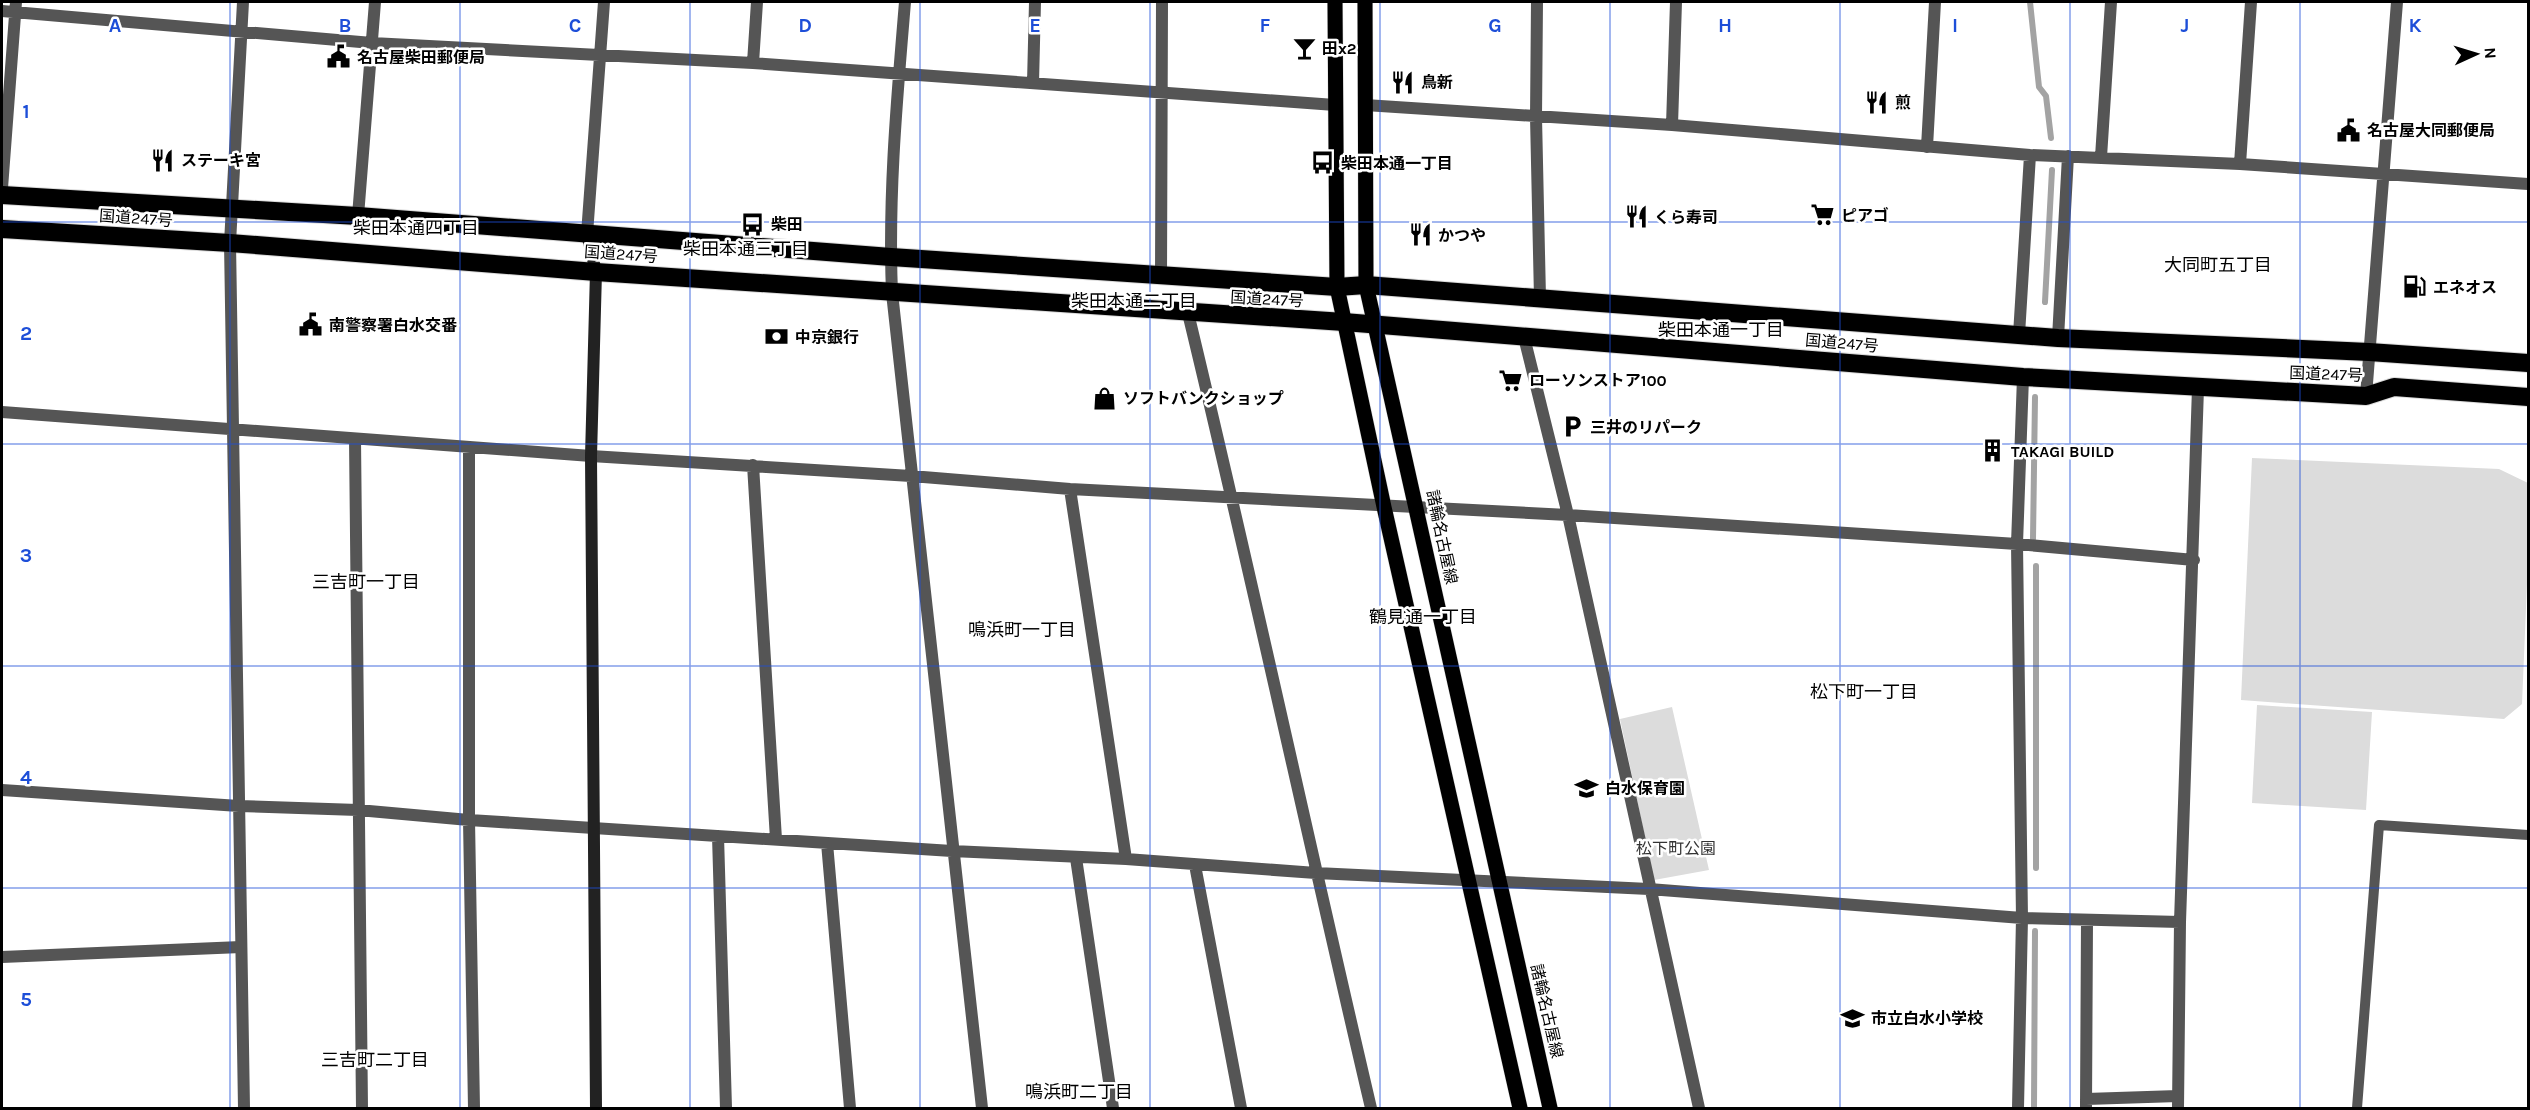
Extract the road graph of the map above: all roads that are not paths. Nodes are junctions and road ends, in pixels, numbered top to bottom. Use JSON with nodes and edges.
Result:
{"nodes":[{"id":1,"x":243,"y":2,"type":"edge"},
{"id":2,"x":375,"y":2,"type":"edge"},
{"id":3,"x":603,"y":2,"type":"edge"},
{"id":4,"x":756,"y":2,"type":"edge"},
{"id":5,"x":905,"y":2,"type":"edge"},
{"id":6,"x":1035,"y":2,"type":"edge"},
{"id":7,"x":1162,"y":2,"type":"edge"},
{"id":8,"x":1335,"y":2,"type":"edge"},
{"id":9,"x":1365,"y":2,"type":"edge"},
{"id":10,"x":1537,"y":2,"type":"edge"},
{"id":11,"x":1676,"y":2,"type":"edge"},
{"id":12,"x":1935,"y":2,"type":"edge"},
{"id":13,"x":2111,"y":2,"type":"edge"},
{"id":14,"x":2251,"y":2,"type":"edge"},
{"id":15,"x":2397,"y":2,"type":"edge"},
{"id":16,"x":15,"y":7,"type":"edge"},
{"id":17,"x":2,"y":11,"type":"edge"},
{"id":18,"x":242,"y":30,"type":"junction"},
{"id":19,"x":372,"y":43,"type":"junction"},
{"id":20,"x":601,"y":54,"type":"junction"},
{"id":21,"x":753,"y":63,"type":"junction"},
{"id":22,"x":899,"y":74,"type":"junction"},
{"id":23,"x":1033,"y":83,"type":"junction"},
{"id":24,"x":1162,"y":91,"type":"junction"},
{"id":25,"x":1335,"y":105,"type":"junction"},
{"id":26,"x":1365,"y":105,"type":"junction"},
{"id":27,"x":1536,"y":117,"type":"junction"},
{"id":28,"x":1672,"y":125,"type":"junction"},
{"id":29,"x":1927,"y":147,"type":"junction"},
{"id":30,"x":2030,"y":155,"type":"junction"},
{"id":31,"x":2068,"y":156,"type":"junction"},
{"id":32,"x":2101,"y":157,"type":"junction"},
{"id":33,"x":2240,"y":164,"type":"junction"},
{"id":34,"x":2385,"y":175,"type":"junction"},
{"id":35,"x":2529,"y":184,"type":"edge"},
{"id":36,"x":2,"y":188,"type":"edge"},
{"id":37,"x":2,"y":195,"type":"edge"},
{"id":38,"x":230,"y":209,"type":"junction"},
{"id":39,"x":358,"y":216,"type":"junction"},
{"id":40,"x":2,"y":229,"type":"edge"},
{"id":41,"x":586,"y":234,"type":"junction"},
{"id":42,"x":230,"y":243,"type":"junction"},
{"id":43,"x":891,"y":257,"type":"junction"},
{"id":44,"x":596,"y":272,"type":"junction"},
{"id":45,"x":1161,"y":277,"type":"junction"},
{"id":46,"x":1366,"y":285,"type":"junction"},
{"id":47,"x":1337,"y":287,"type":"junction"},
{"id":48,"x":892,"y":292,"type":"junction"},
{"id":49,"x":1540,"y":298,"type":"junction"},
{"id":50,"x":1188,"y":314,"type":"junction"},
{"id":51,"x":1344,"y":322,"type":"junction"},
{"id":52,"x":1377,"y":325,"type":"junction"},
{"id":53,"x":2019,"y":335,"type":"junction"},
{"id":54,"x":1524,"y":337,"type":"junction"},
{"id":55,"x":2058,"y":338,"type":"junction"},
{"id":56,"x":2369,"y":352,"type":"junction"},
{"id":57,"x":2529,"y":363,"type":"edge"},
{"id":58,"x":2023,"y":377,"type":"junction"},
{"id":59,"x":2198,"y":388,"type":"junction"},
{"id":60,"x":2366,"y":396,"type":"junction"},
{"id":61,"x":2529,"y":397,"type":"edge"},
{"id":62,"x":2,"y":412,"type":"edge"},
{"id":63,"x":232,"y":429,"type":"junction"},
{"id":64,"x":354,"y":439,"type":"junction"},
{"id":65,"x":469,"y":447,"type":"junction"},
{"id":66,"x":591,"y":456,"type":"junction"},
{"id":67,"x":753,"y":465,"type":"junction"},
{"id":68,"x":911,"y":476,"type":"junction"},
{"id":69,"x":1070,"y":489,"type":"junction"},
{"id":70,"x":1233,"y":496,"type":"junction"},
{"id":71,"x":1384,"y":507,"type":"junction"},
{"id":72,"x":1417,"y":508,"type":"junction"},
{"id":73,"x":1568,"y":515,"type":"junction"},
{"id":74,"x":2016,"y":544,"type":"junction"},
{"id":75,"x":2194,"y":560,"type":"junction"},
{"id":76,"x":2,"y":790,"type":"edge"},
{"id":77,"x":239,"y":806,"type":"junction"},
{"id":78,"x":358,"y":810,"type":"junction"},
{"id":79,"x":469,"y":820,"type":"junction"},
{"id":80,"x":593,"y":827,"type":"junction"},
{"id":81,"x":2529,"y":834,"type":"edge"},
{"id":82,"x":718,"y":836,"type":"junction"},
{"id":83,"x":776,"y":839,"type":"junction"},
{"id":84,"x":827,"y":843,"type":"junction"},
{"id":85,"x":952,"y":851,"type":"junction"},
{"id":86,"x":1076,"y":858,"type":"junction"},
{"id":87,"x":1126,"y":859,"type":"junction"},
{"id":88,"x":1195,"y":865,"type":"junction"},
{"id":89,"x":1316,"y":873,"type":"junction"},
{"id":90,"x":1468,"y":882,"type":"junction"},
{"id":91,"x":1500,"y":883,"type":"junction"},
{"id":92,"x":1649,"y":889,"type":"junction"},
{"id":93,"x":2022,"y":918,"type":"junction"},
{"id":94,"x":2087,"y":921,"type":"junction"},
{"id":95,"x":2180,"y":922,"type":"junction"},
{"id":96,"x":242,"y":947,"type":"junction"},
{"id":97,"x":2,"y":957,"type":"edge"},
{"id":98,"x":2178,"y":1095,"type":"junction"},
{"id":99,"x":2086,"y":1104,"type":"edge"},
{"id":100,"x":244,"y":1108,"type":"edge"},
{"id":101,"x":362,"y":1108,"type":"edge"},
{"id":102,"x":474,"y":1108,"type":"edge"},
{"id":103,"x":596,"y":1108,"type":"edge"},
{"id":104,"x":726,"y":1108,"type":"edge"},
{"id":105,"x":850,"y":1108,"type":"edge"},
{"id":106,"x":982,"y":1108,"type":"edge"},
{"id":107,"x":1113,"y":1108,"type":"edge"},
{"id":108,"x":1240,"y":1108,"type":"edge"},
{"id":109,"x":1371,"y":1108,"type":"edge"},
{"id":110,"x":1520,"y":1108,"type":"edge"},
{"id":111,"x":1550,"y":1108,"type":"edge"},
{"id":112,"x":1699,"y":1108,"type":"edge"},
{"id":113,"x":2018,"y":1108,"type":"edge"},
{"id":114,"x":2178,"y":1108,"type":"edge"},
{"id":115,"x":2357,"y":1108,"type":"edge"}],
"edges":[{"from":1,"to":18,"type":"street"},
{"from":2,"to":19,"type":"street"},
{"from":3,"to":20,"type":"street"},
{"from":4,"to":21,"type":"street"},
{"from":5,"to":22,"type":"street"},
{"from":6,"to":23,"type":"street"},
{"from":7,"to":24,"type":"street"},
{"from":8,"to":25,"type":"main road"},
{"from":9,"to":26,"type":"main road","name":"諸輪名古屋線"},
{"from":10,"to":27,"type":"street"},
{"from":11,"to":28,"type":"street"},
{"from":12,"to":29,"type":"street"},
{"from":13,"to":32,"type":"street"},
{"from":14,"to":33,"type":"street"},
{"from":15,"to":34,"type":"street"},
{"from":16,"to":17,"type":"street"},
{"from":16,"to":18,"type":"street"},
{"from":16,"to":36,"type":"street"},
{"from":18,"to":19,"type":"street"},
{"from":18,"to":38,"type":"street"},
{"from":19,"to":20,"type":"street"},
{"from":19,"to":39,"type":"street"},
{"from":20,"to":21,"type":"street"},
{"from":20,"to":41,"type":"street"},
{"from":21,"to":22,"type":"street"},
{"from":22,"to":23,"type":"street"},
{"from":22,"to":43,"type":"street"},
{"from":23,"to":24,"type":"street"},
{"from":24,"to":25,"type":"street"},
{"from":24,"to":45,"type":"street"},
{"from":25,"to":47,"type":"main road"},
{"from":26,"to":27,"type":"street"},
{"from":26,"to":46,"type":"main road","name":"諸輪名古屋線"},
{"from":27,"to":28,"type":"street"},
{"from":27,"to":49,"type":"street"},
{"from":28,"to":29,"type":"street"},
{"from":29,"to":30,"type":"street"},
{"from":30,"to":31,"type":"street"},
{"from":30,"to":53,"type":"street"},
{"from":31,"to":32,"type":"street"},
{"from":31,"to":55,"type":"street"},
{"from":32,"to":33,"type":"street"},
{"from":33,"to":34,"type":"street"},
{"from":34,"to":35,"type":"street"},
{"from":34,"to":56,"type":"street"},
{"from":37,"to":38,"type":"highway","name":"国道247号"},
{"from":38,"to":39,"type":"highway","name":"国道247号"},
{"from":38,"to":42,"type":"street"},
{"from":39,"to":41,"type":"highway","name":"国道247号"},
{"from":40,"to":42,"type":"highway","name":"国道247号"},
{"from":41,"to":43,"type":"highway","name":"国道247号"},
{"from":41,"to":44,"type":"street"},
{"from":42,"to":44,"type":"highway","name":"国道247号"},
{"from":42,"to":63,"type":"street"},
{"from":43,"to":45,"type":"highway","name":"国道247号"},
{"from":43,"to":48,"type":"street"},
{"from":44,"to":48,"type":"highway","name":"国道247号"},
{"from":44,"to":66,"type":"street"},
{"from":45,"to":47,"type":"highway","name":"国道247号"},
{"from":46,"to":47,"type":"highway","name":"国道247号"},
{"from":46,"to":49,"type":"highway","name":"国道247号"},
{"from":46,"to":52,"type":"main road","name":"諸輪名古屋線"},
{"from":47,"to":51,"type":"main road"},
{"from":48,"to":50,"type":"highway","name":"国道247号"},
{"from":48,"to":68,"type":"street"},
{"from":49,"to":53,"type":"highway","name":"国道247号"},
{"from":50,"to":51,"type":"highway","name":"国道247号"},
{"from":50,"to":70,"type":"street"},
{"from":51,"to":52,"type":"highway","name":"国道247号"},
{"from":51,"to":71,"type":"main road"},
{"from":52,"to":54,"type":"highway","name":"国道247号"},
{"from":52,"to":72,"type":"main road","name":"諸輪名古屋線"},
{"from":53,"to":55,"type":"highway","name":"国道247号"},
{"from":54,"to":58,"type":"highway","name":"国道247号"},
{"from":54,"to":73,"type":"street"},
{"from":55,"to":56,"type":"highway","name":"国道247号"},
{"from":56,"to":57,"type":"highway","name":"国道247号"},
{"from":56,"to":60,"type":"street"},
{"from":58,"to":59,"type":"highway","name":"国道247号"},
{"from":58,"to":74,"type":"street"},
{"from":59,"to":60,"type":"highway","name":"国道247号"},
{"from":59,"to":75,"type":"street"},
{"from":60,"to":61,"type":"highway","name":"国道247号"},
{"from":62,"to":63,"type":"street"},
{"from":63,"to":64,"type":"street"},
{"from":63,"to":77,"type":"street"},
{"from":64,"to":65,"type":"street"},
{"from":64,"to":78,"type":"street"},
{"from":65,"to":66,"type":"street"},
{"from":65,"to":79,"type":"street"},
{"from":66,"to":67,"type":"street"},
{"from":66,"to":80,"type":"street"},
{"from":67,"to":68,"type":"street"},
{"from":67,"to":83,"type":"street"},
{"from":68,"to":69,"type":"street"},
{"from":68,"to":85,"type":"street"},
{"from":69,"to":70,"type":"street"},
{"from":69,"to":87,"type":"street"},
{"from":70,"to":71,"type":"street"},
{"from":70,"to":89,"type":"street"},
{"from":71,"to":72,"type":"street"},
{"from":71,"to":90,"type":"main road"},
{"from":72,"to":73,"type":"street"},
{"from":72,"to":91,"type":"main road","name":"諸輪名古屋線"},
{"from":73,"to":74,"type":"street"},
{"from":73,"to":92,"type":"street"},
{"from":74,"to":75,"type":"street"},
{"from":74,"to":93,"type":"street"},
{"from":75,"to":95,"type":"street"},
{"from":76,"to":77,"type":"street"},
{"from":77,"to":78,"type":"street"},
{"from":77,"to":96,"type":"street"},
{"from":78,"to":79,"type":"street"},
{"from":78,"to":101,"type":"street"},
{"from":79,"to":80,"type":"street"},
{"from":79,"to":102,"type":"street"},
{"from":80,"to":82,"type":"street"},
{"from":80,"to":103,"type":"street"},
{"from":81,"to":115,"type":"lane"},
{"from":82,"to":83,"type":"street"},
{"from":82,"to":104,"type":"street"},
{"from":83,"to":84,"type":"street"},
{"from":84,"to":85,"type":"street"},
{"from":84,"to":105,"type":"street"},
{"from":85,"to":86,"type":"street"},
{"from":85,"to":106,"type":"street"},
{"from":86,"to":87,"type":"street"},
{"from":86,"to":107,"type":"street"},
{"from":87,"to":88,"type":"street"},
{"from":88,"to":89,"type":"street"},
{"from":88,"to":108,"type":"street"},
{"from":89,"to":90,"type":"street"},
{"from":89,"to":109,"type":"street"},
{"from":90,"to":91,"type":"street"},
{"from":90,"to":110,"type":"main road"},
{"from":91,"to":92,"type":"street"},
{"from":91,"to":111,"type":"main road","name":"諸輪名古屋線"},
{"from":92,"to":93,"type":"street"},
{"from":92,"to":112,"type":"street"},
{"from":93,"to":94,"type":"street"},
{"from":93,"to":113,"type":"street"},
{"from":94,"to":95,"type":"street"},
{"from":94,"to":99,"type":"street"},
{"from":95,"to":98,"type":"street"},
{"from":96,"to":97,"type":"street"},
{"from":96,"to":100,"type":"street"},
{"from":98,"to":99,"type":"street"},
{"from":98,"to":114,"type":"street"}]}
